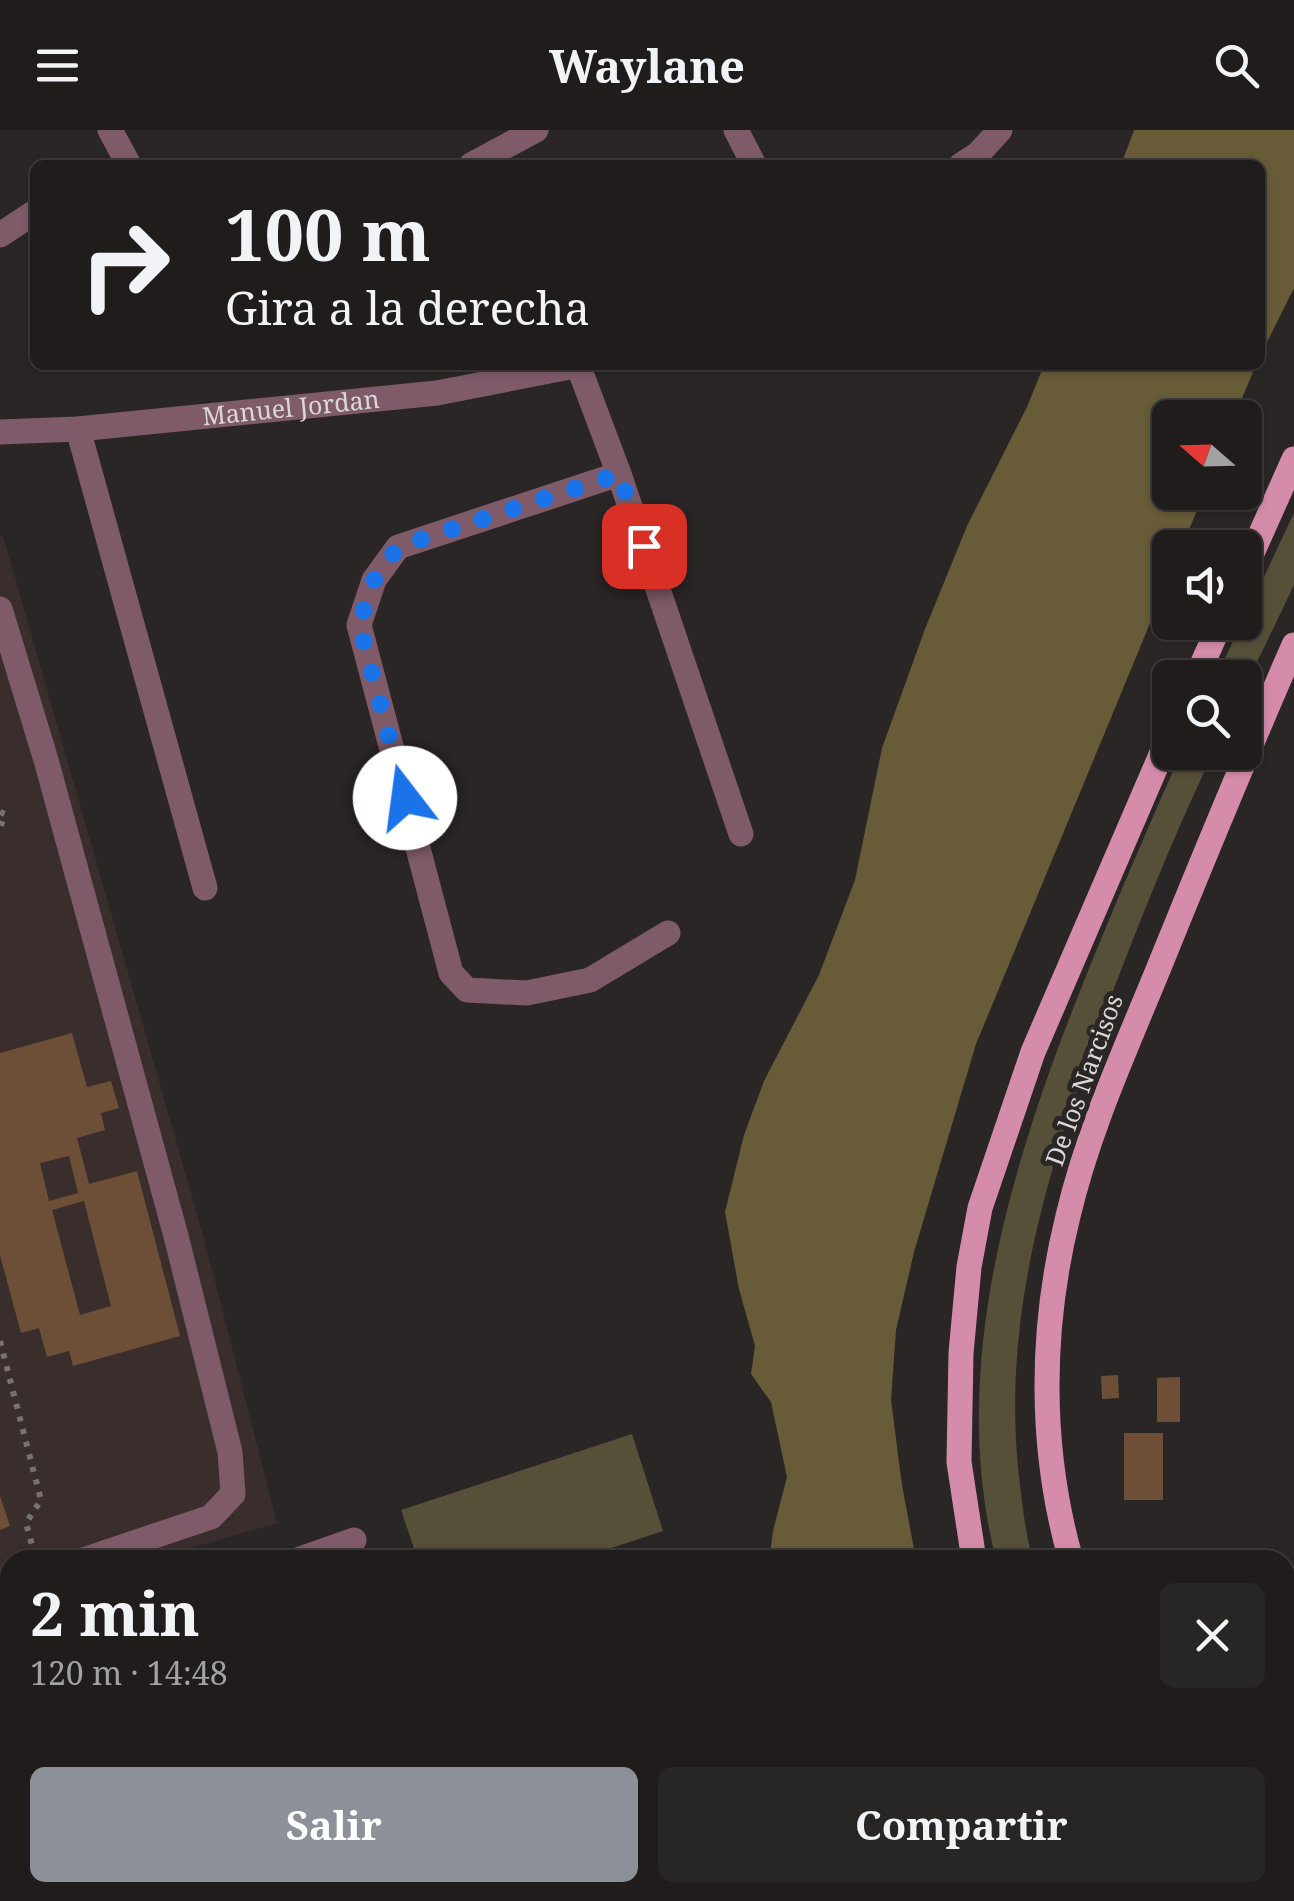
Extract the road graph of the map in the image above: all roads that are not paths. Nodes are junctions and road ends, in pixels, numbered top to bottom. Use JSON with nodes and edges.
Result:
{"nodes":[{"id":1,"x":110,"y":130,"type":"edge"},
{"id":2,"x":536,"y":130,"type":"edge"},
{"id":3,"x":736,"y":130,"type":"edge"},
{"id":4,"x":1000,"y":130,"type":"edge"},
{"id":5,"x":119,"y":160,"type":"edge"},
{"id":6,"x":480,"y":160,"type":"edge"},
{"id":7,"x":751,"y":160,"type":"edge"},
{"id":8,"x":968,"y":160,"type":"edge"},
{"id":9,"x":30,"y":215,"type":"edge"},
{"id":10,"x":0,"y":235,"type":"edge"},
{"id":11,"x":553,"y":370,"type":"edge"},
{"id":12,"x":581,"y":370,"type":"edge"},
{"id":13,"x":78,"y":428,"type":"junction"},
{"id":14,"x":0,"y":432,"type":"edge"},
{"id":15,"x":1294,"y":459,"type":"edge"},
{"id":16,"x":619,"y":474,"type":"junction"},
{"id":17,"x":1262,"y":530,"type":"edge"},
{"id":18,"x":1,"y":616,"type":"edge"},
{"id":19,"x":1294,"y":646,"type":"edge"},
{"id":20,"x":1154,"y":770,"type":"edge"},
{"id":21,"x":742,"y":834,"type":"dead end"},
{"id":22,"x":205,"y":888,"type":"dead end"},
{"id":23,"x":668,"y":933,"type":"dead end"},
{"id":24,"x":354,"y":1540,"type":"dead end"},
{"id":25,"x":113,"y":1550,"type":"edge"},
{"id":26,"x":327,"y":1550,"type":"edge"},
{"id":27,"x":972,"y":1550,"type":"edge"},
{"id":28,"x":1069,"y":1550,"type":"edge"}],
"edges":[{"from":1,"to":5,"type":"street"},
{"from":2,"to":6,"type":"street"},
{"from":3,"to":7,"type":"street"},
{"from":4,"to":8,"type":"street"},
{"from":9,"to":10,"type":"street"},
{"from":11,"to":13,"type":"street","name":"Manuel Jordan"},
{"from":12,"to":16,"type":"street"},
{"from":13,"to":14,"type":"street","name":"Manuel Jordan"},
{"from":13,"to":22,"type":"street"},
{"from":15,"to":17,"type":"main road"},
{"from":16,"to":21,"type":"street"},
{"from":16,"to":23,"type":"street"},
{"from":18,"to":25,"type":"street"},
{"from":19,"to":28,"type":"main road","name":"De los Narcisos"},
{"from":20,"to":27,"type":"main road","name":"De los Narcisos"},
{"from":24,"to":26,"type":"street"}]}
